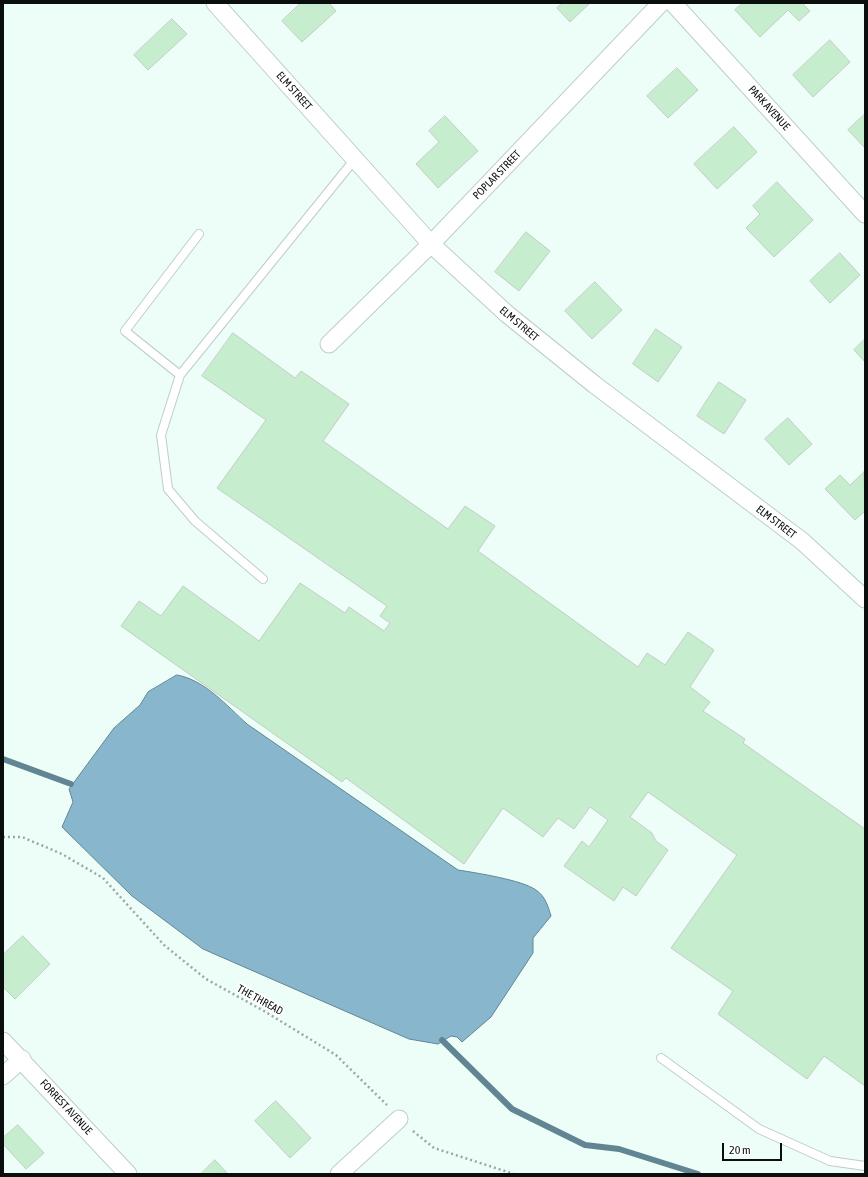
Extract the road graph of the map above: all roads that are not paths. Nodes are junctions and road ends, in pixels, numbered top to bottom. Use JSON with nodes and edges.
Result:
{"nodes":[{"id":1,"x":215,"y":3,"type":"edge"},
{"id":2,"x":662,"y":3,"type":"edge"},
{"id":3,"x":673,"y":3,"type":"edge"},
{"id":4,"x":355,"y":159,"type":"junction"},
{"id":5,"x":865,"y":214,"type":"edge"},
{"id":6,"x":199,"y":234,"type":"dead end"},
{"id":7,"x":431,"y":244,"type":"junction"},
{"id":8,"x":329,"y":344,"type":"dead end"},
{"id":9,"x":180,"y":375,"type":"junction"},
{"id":10,"x":263,"y":579,"type":"dead end"},
{"id":11,"x":863,"y":593,"type":"edge"},
{"id":12,"x":3,"y":1041,"type":"edge"},
{"id":13,"x":661,"y":1058,"type":"dead end"},
{"id":14,"x":22,"y":1059,"type":"junction"},
{"id":15,"x":3,"y":1076,"type":"edge"},
{"id":16,"x":399,"y":1119,"type":"road end"},
{"id":17,"x":865,"y":1166,"type":"edge"},
{"id":18,"x":128,"y":1174,"type":"edge"},
{"id":19,"x":339,"y":1174,"type":"edge"}],
"edges":[{"from":1,"to":4,"type":"street","name":"ELM STREET"},
{"from":2,"to":7,"type":"street","name":"POPLAR STREET"},
{"from":3,"to":5,"type":"street","name":"PARK AVENUE"},
{"from":4,"to":7,"type":"street","name":"ELM STREET"},
{"from":4,"to":9,"type":"lane"},
{"from":6,"to":9,"type":"lane"},
{"from":7,"to":8,"type":"street","name":"POPLAR STREET"},
{"from":7,"to":11,"type":"street","name":"ELM STREET"},
{"from":9,"to":10,"type":"lane"},
{"from":12,"to":14,"type":"street","name":"FORREST AVENUE"},
{"from":13,"to":17,"type":"lane"},
{"from":14,"to":15,"type":"street"},
{"from":14,"to":18,"type":"street","name":"FORREST AVENUE"},
{"from":16,"to":19,"type":"street"}]}
